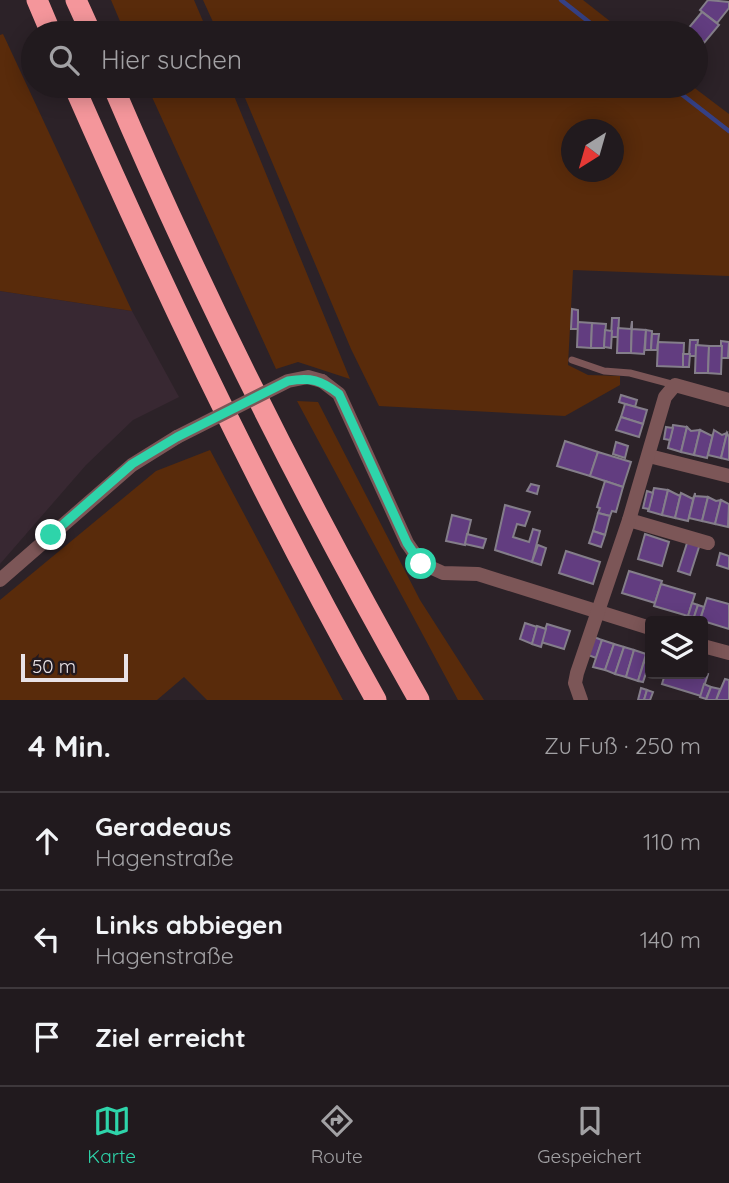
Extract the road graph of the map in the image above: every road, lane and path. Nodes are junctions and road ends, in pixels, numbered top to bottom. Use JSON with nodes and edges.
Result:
{"nodes":[{"id":1,"x":37,"y":0,"type":"edge"},
{"id":2,"x":76,"y":0,"type":"edge"},
{"id":3,"x":46,"y":21,"type":"edge"},
{"id":4,"x":85,"y":21,"type":"edge"},
{"id":5,"x":79,"y":98,"type":"edge"},
{"id":6,"x":118,"y":98,"type":"edge"},
{"id":7,"x":572,"y":360,"type":"dead end"},
{"id":8,"x":676,"y":385,"type":"junction"},
{"id":9,"x":729,"y":400,"type":"edge"},
{"id":10,"x":649,"y":456,"type":"junction"},
{"id":11,"x":729,"y":476,"type":"edge"},
{"id":12,"x":629,"y":520,"type":"junction"},
{"id":13,"x":708,"y":543,"type":"dead end"},
{"id":14,"x":0,"y":580,"type":"edge"},
{"id":15,"x":600,"y":611,"type":"junction"},
{"id":16,"x":645,"y":626,"type":"edge"},
{"id":17,"x":708,"y":647,"type":"edge"},
{"id":18,"x":729,"y":653,"type":"edge"},
{"id":19,"x":376,"y":700,"type":"edge"},
{"id":20,"x":419,"y":700,"type":"edge"},
{"id":21,"x":581,"y":700,"type":"edge"}],
"edges":[{"from":1,"to":3,"type":"highway"},
{"from":2,"to":4,"type":"highway"},
{"from":5,"to":19,"type":"highway"},
{"from":6,"to":20,"type":"highway"},
{"from":7,"to":8,"type":"lane"},
{"from":8,"to":9,"type":"street"},
{"from":8,"to":10,"type":"street"},
{"from":10,"to":11,"type":"street"},
{"from":10,"to":12,"type":"street"},
{"from":12,"to":13,"type":"street"},
{"from":12,"to":15,"type":"street"},
{"from":14,"to":15,"type":"street","bridge":true},
{"from":15,"to":16,"type":"street"},
{"from":15,"to":21,"type":"street"},
{"from":17,"to":18,"type":"street"}]}
